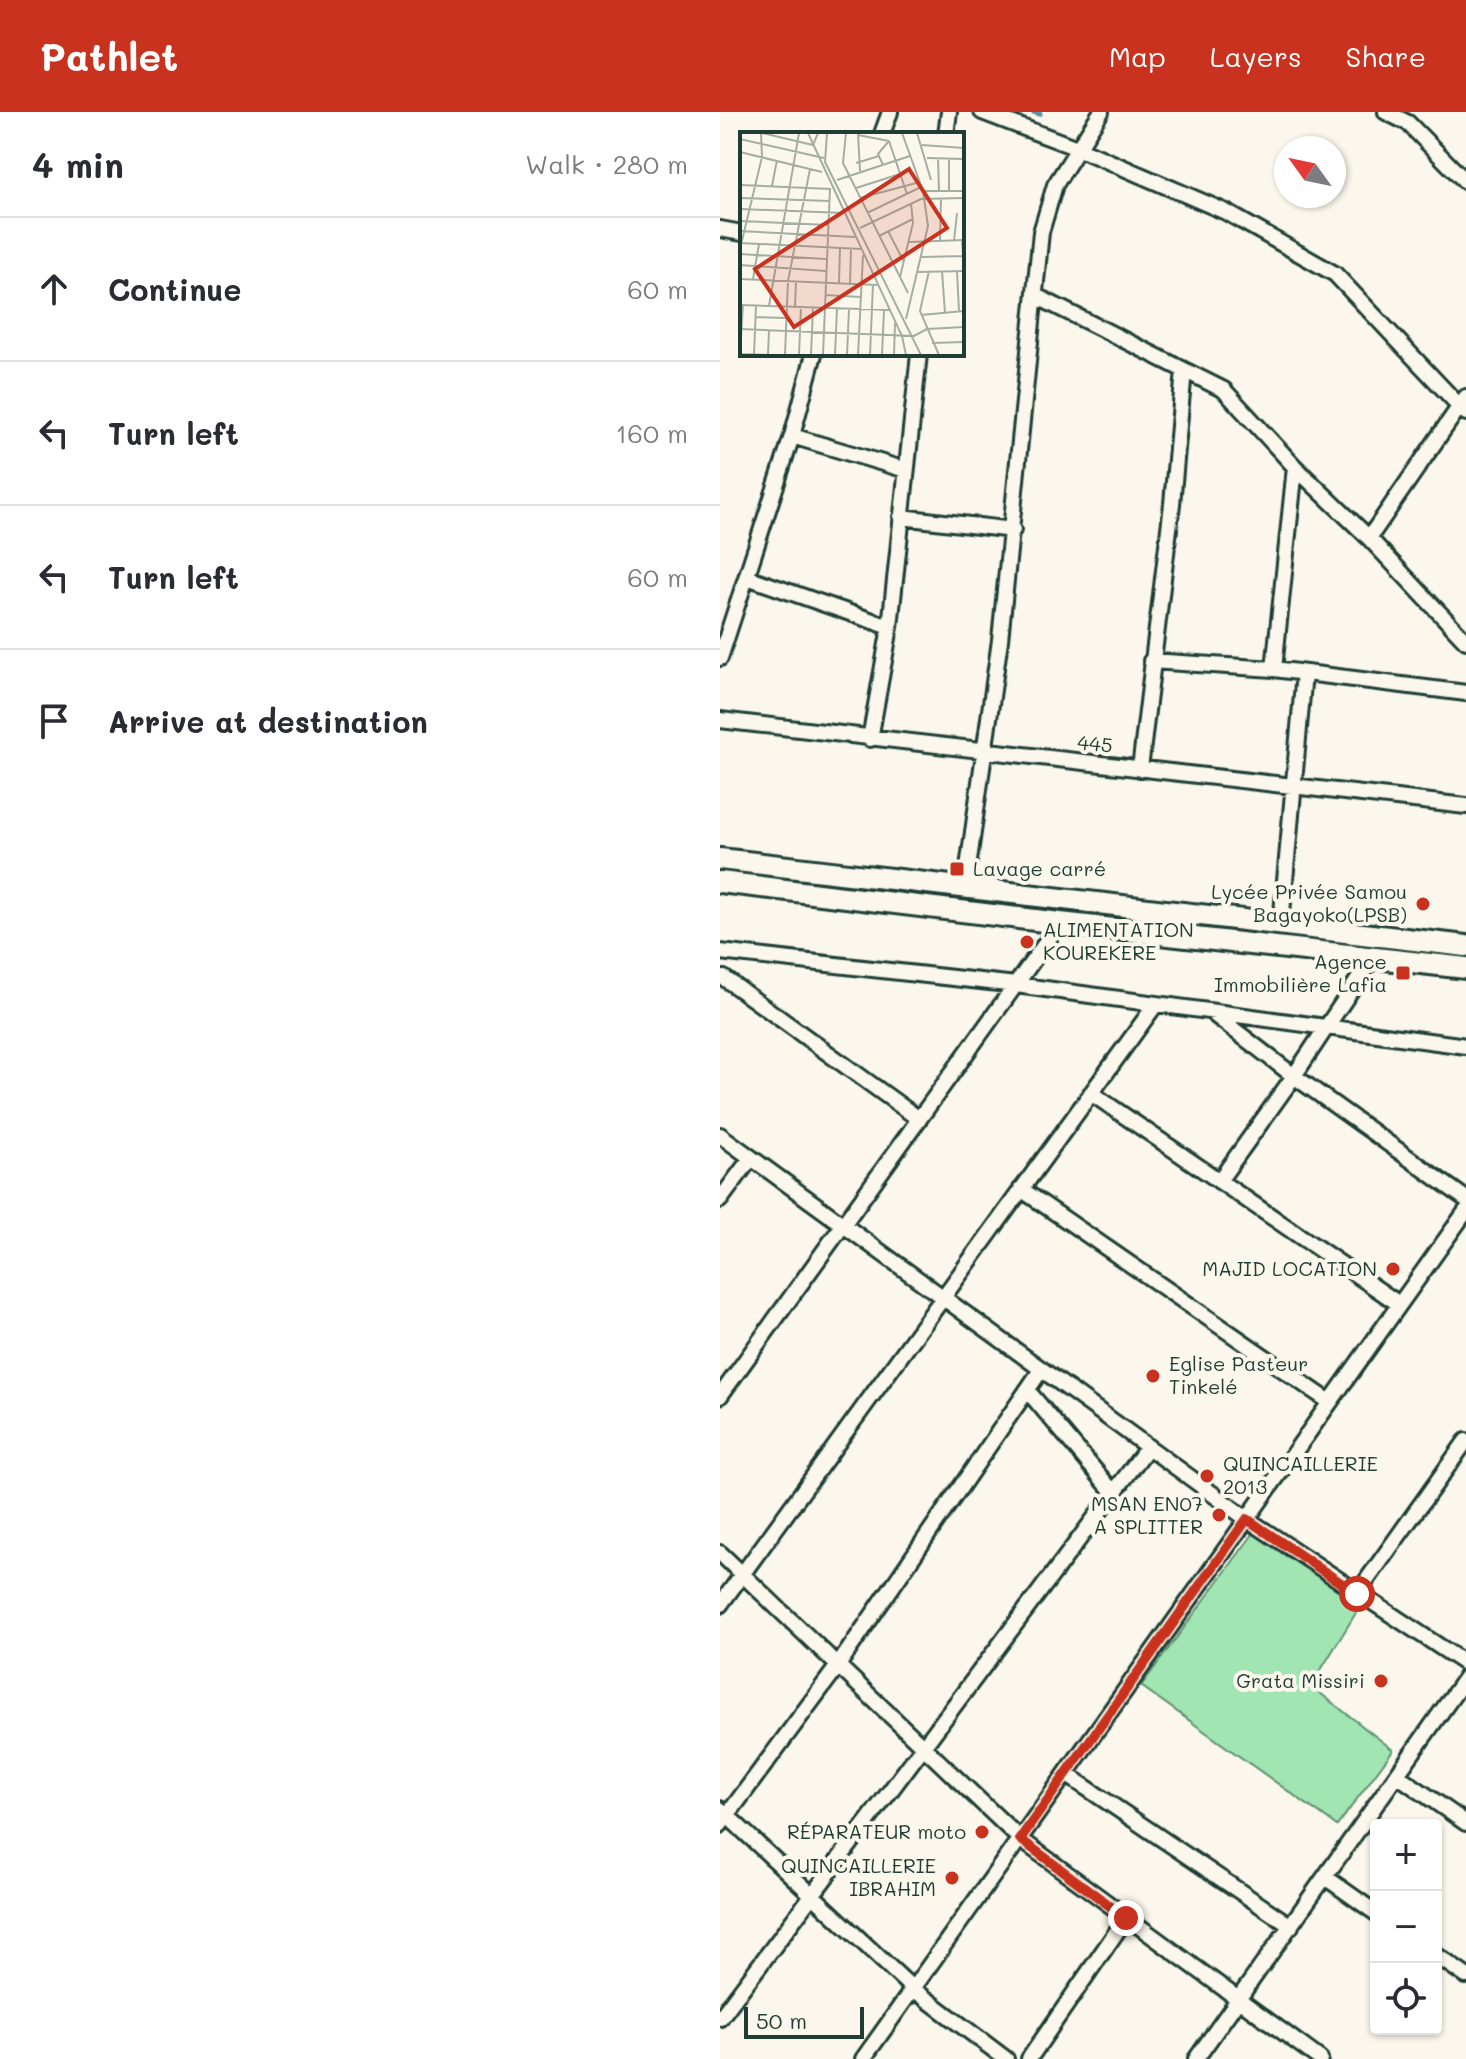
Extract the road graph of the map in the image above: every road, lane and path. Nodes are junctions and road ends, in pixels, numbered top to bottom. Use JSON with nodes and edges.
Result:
{"nodes":[{"id":1,"x":890,"y":112,"type":"edge"},
{"id":2,"x":949,"y":112,"type":"edge"},
{"id":3,"x":982,"y":112,"type":"edge"},
{"id":4,"x":1101,"y":112,"type":"edge"},
{"id":5,"x":1386,"y":112,"type":"edge"},
{"id":6,"x":1006,"y":115,"type":"edge"},
{"id":7,"x":883,"y":132,"type":"edge"},
{"id":8,"x":946,"y":132,"type":"edge"},
{"id":9,"x":1080,"y":149,"type":"junction"},
{"id":10,"x":1466,"y":182,"type":"edge"},
{"id":11,"x":720,"y":229,"type":"edge"},
{"id":12,"x":740,"y":233,"type":"edge"},
{"id":13,"x":1036,"y":296,"type":"junction"},
{"id":14,"x":813,"y":356,"type":"edge"},
{"id":15,"x":919,"y":356,"type":"edge"},
{"id":16,"x":1184,"y":370,"type":"junction"},
{"id":17,"x":1464,"y":406,"type":"edge"},
{"id":18,"x":792,"y":436,"type":"junction"},
{"id":19,"x":1295,"y":467,"type":"junction"},
{"id":20,"x":906,"y":470,"type":"junction"},
{"id":21,"x":901,"y":517,"type":"junction"},
{"id":22,"x":1013,"y":530,"type":"junction"},
{"id":23,"x":1369,"y":538,"type":"junction"},
{"id":24,"x":747,"y":577,"type":"junction"},
{"id":25,"x":890,"y":627,"type":"junction"},
{"id":26,"x":1466,"y":641,"type":"edge"},
{"id":27,"x":720,"y":658,"type":"edge"},
{"id":28,"x":1151,"y":661,"type":"junction"},
{"id":29,"x":1274,"y":669,"type":"junction"},
{"id":30,"x":1304,"y":673,"type":"junction"},
{"id":31,"x":1466,"y":693,"type":"edge"},
{"id":32,"x":720,"y":720,"type":"edge"},
{"id":33,"x":870,"y":739,"type":"junction"},
{"id":34,"x":984,"y":752,"type":"junction"},
{"id":35,"x":1140,"y":769,"type":"junction"},
{"id":36,"x":1293,"y":785,"type":"junction"},
{"id":37,"x":1466,"y":806,"type":"edge"},
{"id":38,"x":720,"y":859,"type":"edge"},
{"id":39,"x":720,"y":882,"type":"edge"},
{"id":40,"x":965,"y":889,"type":"junction"},
{"id":41,"x":1060,"y":923,"type":"junction"},
{"id":42,"x":1281,"y":924,"type":"junction"},
{"id":43,"x":1466,"y":946,"type":"edge"},
{"id":44,"x":726,"y":953,"type":"edge"},
{"id":45,"x":1373,"y":957,"type":"junction"},
{"id":46,"x":1466,"y":968,"type":"edge"},
{"id":47,"x":722,"y":981,"type":"edge"},
{"id":48,"x":1016,"y":985,"type":"junction"},
{"id":49,"x":1156,"y":1004,"type":"junction"},
{"id":50,"x":1210,"y":1011,"type":"junction"},
{"id":51,"x":1326,"y":1027,"type":"junction"},
{"id":52,"x":1466,"y":1046,"type":"edge"},
{"id":53,"x":1294,"y":1076,"type":"junction"},
{"id":54,"x":1091,"y":1093,"type":"junction"},
{"id":55,"x":919,"y":1119,"type":"junction"},
{"id":56,"x":720,"y":1135,"type":"edge"},
{"id":57,"x":751,"y":1158,"type":"junction"},
{"id":58,"x":1219,"y":1181,"type":"junction"},
{"id":59,"x":1021,"y":1189,"type":"junction"},
{"id":60,"x":1466,"y":1199,"type":"edge"},
{"id":61,"x":720,"y":1200,"type":"edge"},
{"id":62,"x":1466,"y":1211,"type":"edge"},
{"id":63,"x":843,"y":1225,"type":"junction"},
{"id":64,"x":942,"y":1298,"type":"junction"},
{"id":65,"x":1399,"y":1304,"type":"junction"},
{"id":66,"x":1041,"y":1370,"type":"junction"},
{"id":67,"x":1027,"y":1390,"type":"junction"},
{"id":68,"x":720,"y":1396,"type":"edge"},
{"id":69,"x":1330,"y":1402,"type":"junction"},
{"id":70,"x":1466,"y":1441,"type":"edge"},
{"id":71,"x":1148,"y":1447,"type":"junction"},
{"id":72,"x":1114,"y":1493,"type":"junction"},
{"id":73,"x":1247,"y":1519,"type":"junction"},
{"id":74,"x":720,"y":1553,"type":"edge"},
{"id":75,"x":742,"y":1575,"type":"junction"},
{"id":76,"x":1357,"y":1594,"type":"junction"},
{"id":77,"x":720,"y":1605,"type":"edge"},
{"id":78,"x":1466,"y":1664,"type":"edge"},
{"id":79,"x":837,"y":1667,"type":"junction"},
{"id":80,"x":1466,"y":1677,"type":"edge"},
{"id":81,"x":924,"y":1746,"type":"junction"},
{"id":82,"x":1066,"y":1774,"type":"junction"},
{"id":83,"x":1397,"y":1775,"type":"junction"},
{"id":84,"x":722,"y":1817,"type":"edge"},
{"id":85,"x":1466,"y":1823,"type":"edge"},
{"id":86,"x":1020,"y":1839,"type":"junction"},
{"id":87,"x":1325,"y":1877,"type":"junction"},
{"id":88,"x":812,"y":1896,"type":"junction"},
{"id":89,"x":1370,"y":1909,"type":"edge"},
{"id":90,"x":1126,"y":1918,"type":"junction"},
{"id":91,"x":1291,"y":1926,"type":"junction"},
{"id":92,"x":1442,"y":1959,"type":"edge"},
{"id":93,"x":1466,"y":1976,"type":"edge"},
{"id":94,"x":913,"y":1989,"type":"junction"},
{"id":95,"x":1238,"y":2001,"type":"junction"},
{"id":96,"x":720,"y":2018,"type":"edge"},
{"id":97,"x":863,"y":2059,"type":"edge"},
{"id":98,"x":1006,"y":2059,"type":"edge"},
{"id":99,"x":1029,"y":2059,"type":"edge"},
{"id":100,"x":1196,"y":2059,"type":"edge"},
{"id":101,"x":1320,"y":2059,"type":"edge"}],
"edges":[{"from":1,"to":7,"type":"street"},
{"from":2,"to":8,"type":"street"},
{"from":3,"to":6,"type":"street"},
{"from":4,"to":9,"type":"street"},
{"from":5,"to":10,"type":"street"},
{"from":6,"to":9,"type":"street"},
{"from":9,"to":13,"type":"street"},
{"from":9,"to":17,"type":"street"},
{"from":11,"to":12,"type":"street"},
{"from":13,"to":16,"type":"street"},
{"from":13,"to":22,"type":"street"},
{"from":14,"to":18,"type":"street"},
{"from":15,"to":20,"type":"street"},
{"from":16,"to":19,"type":"street"},
{"from":16,"to":28,"type":"street"},
{"from":17,"to":23,"type":"street"},
{"from":18,"to":20,"type":"street"},
{"from":18,"to":24,"type":"street"},
{"from":19,"to":23,"type":"street"},
{"from":19,"to":29,"type":"street"},
{"from":20,"to":21,"type":"street"},
{"from":21,"to":22,"type":"street"},
{"from":21,"to":25,"type":"street"},
{"from":22,"to":34,"type":"street"},
{"from":23,"to":26,"type":"street"},
{"from":24,"to":25,"type":"street"},
{"from":24,"to":27,"type":"street"},
{"from":25,"to":33,"type":"street"},
{"from":28,"to":29,"type":"street"},
{"from":28,"to":35,"type":"street"},
{"from":29,"to":30,"type":"street"},
{"from":30,"to":31,"type":"street"},
{"from":30,"to":36,"type":"street"},
{"from":32,"to":33,"type":"street","name":"445"},
{"from":33,"to":34,"type":"street","name":"445"},
{"from":34,"to":35,"type":"street","name":"445"},
{"from":34,"to":40,"type":"street"},
{"from":35,"to":36,"type":"street","name":"445"},
{"from":36,"to":37,"type":"street","name":"445"},
{"from":36,"to":42,"type":"street"},
{"from":38,"to":40,"type":"main road"},
{"from":39,"to":41,"type":"main road"},
{"from":40,"to":42,"type":"main road"},
{"from":41,"to":45,"type":"main road"},
{"from":41,"to":48,"type":"street"},
{"from":42,"to":43,"type":"main road"},
{"from":44,"to":47,"type":"street"},
{"from":44,"to":48,"type":"street"},
{"from":45,"to":46,"type":"main road"},
{"from":45,"to":51,"type":"street"},
{"from":47,"to":55,"type":"street"},
{"from":48,"to":49,"type":"street"},
{"from":48,"to":55,"type":"street"},
{"from":49,"to":50,"type":"street"},
{"from":49,"to":54,"type":"street"},
{"from":50,"to":51,"type":"street"},
{"from":50,"to":53,"type":"street"},
{"from":51,"to":52,"type":"street"},
{"from":51,"to":53,"type":"street"},
{"from":53,"to":58,"type":"street"},
{"from":53,"to":60,"type":"street"},
{"from":54,"to":58,"type":"street"},
{"from":54,"to":59,"type":"street"},
{"from":55,"to":63,"type":"street"},
{"from":56,"to":57,"type":"street"},
{"from":57,"to":61,"type":"street"},
{"from":57,"to":63,"type":"street"},
{"from":58,"to":65,"type":"street"},
{"from":59,"to":64,"type":"street"},
{"from":59,"to":69,"type":"street"},
{"from":62,"to":65,"type":"street"},
{"from":63,"to":64,"type":"street"},
{"from":63,"to":68,"type":"street"},
{"from":64,"to":66,"type":"street"},
{"from":64,"to":75,"type":"street"},
{"from":65,"to":69,"type":"street"},
{"from":66,"to":67,"type":"street"},
{"from":66,"to":71,"type":"street"},
{"from":67,"to":72,"type":"street"},
{"from":67,"to":79,"type":"street"},
{"from":69,"to":73,"type":"street"},
{"from":70,"to":76,"type":"street"},
{"from":71,"to":72,"type":"street"},
{"from":71,"to":73,"type":"street"},
{"from":72,"to":81,"type":"street"},
{"from":73,"to":76,"type":"street"},
{"from":73,"to":82,"type":"street"},
{"from":74,"to":75,"type":"street"},
{"from":75,"to":77,"type":"street"},
{"from":75,"to":79,"type":"street"},
{"from":76,"to":78,"type":"street"},
{"from":79,"to":81,"type":"street"},
{"from":79,"to":84,"type":"street"},
{"from":80,"to":83,"type":"street"},
{"from":81,"to":86,"type":"street"},
{"from":81,"to":88,"type":"street"},
{"from":82,"to":86,"type":"street"},
{"from":82,"to":91,"type":"street"},
{"from":83,"to":85,"type":"street"},
{"from":83,"to":87,"type":"street"},
{"from":84,"to":88,"type":"street"},
{"from":86,"to":90,"type":"street"},
{"from":86,"to":94,"type":"street"},
{"from":87,"to":89,"type":"street"},
{"from":87,"to":91,"type":"street"},
{"from":88,"to":94,"type":"street"},
{"from":88,"to":96,"type":"street"},
{"from":90,"to":95,"type":"street"},
{"from":90,"to":99,"type":"street"},
{"from":91,"to":95,"type":"street"},
{"from":92,"to":93,"type":"street"},
{"from":94,"to":97,"type":"street"},
{"from":94,"to":98,"type":"street"},
{"from":95,"to":100,"type":"street"},
{"from":95,"to":101,"type":"street"}]}
